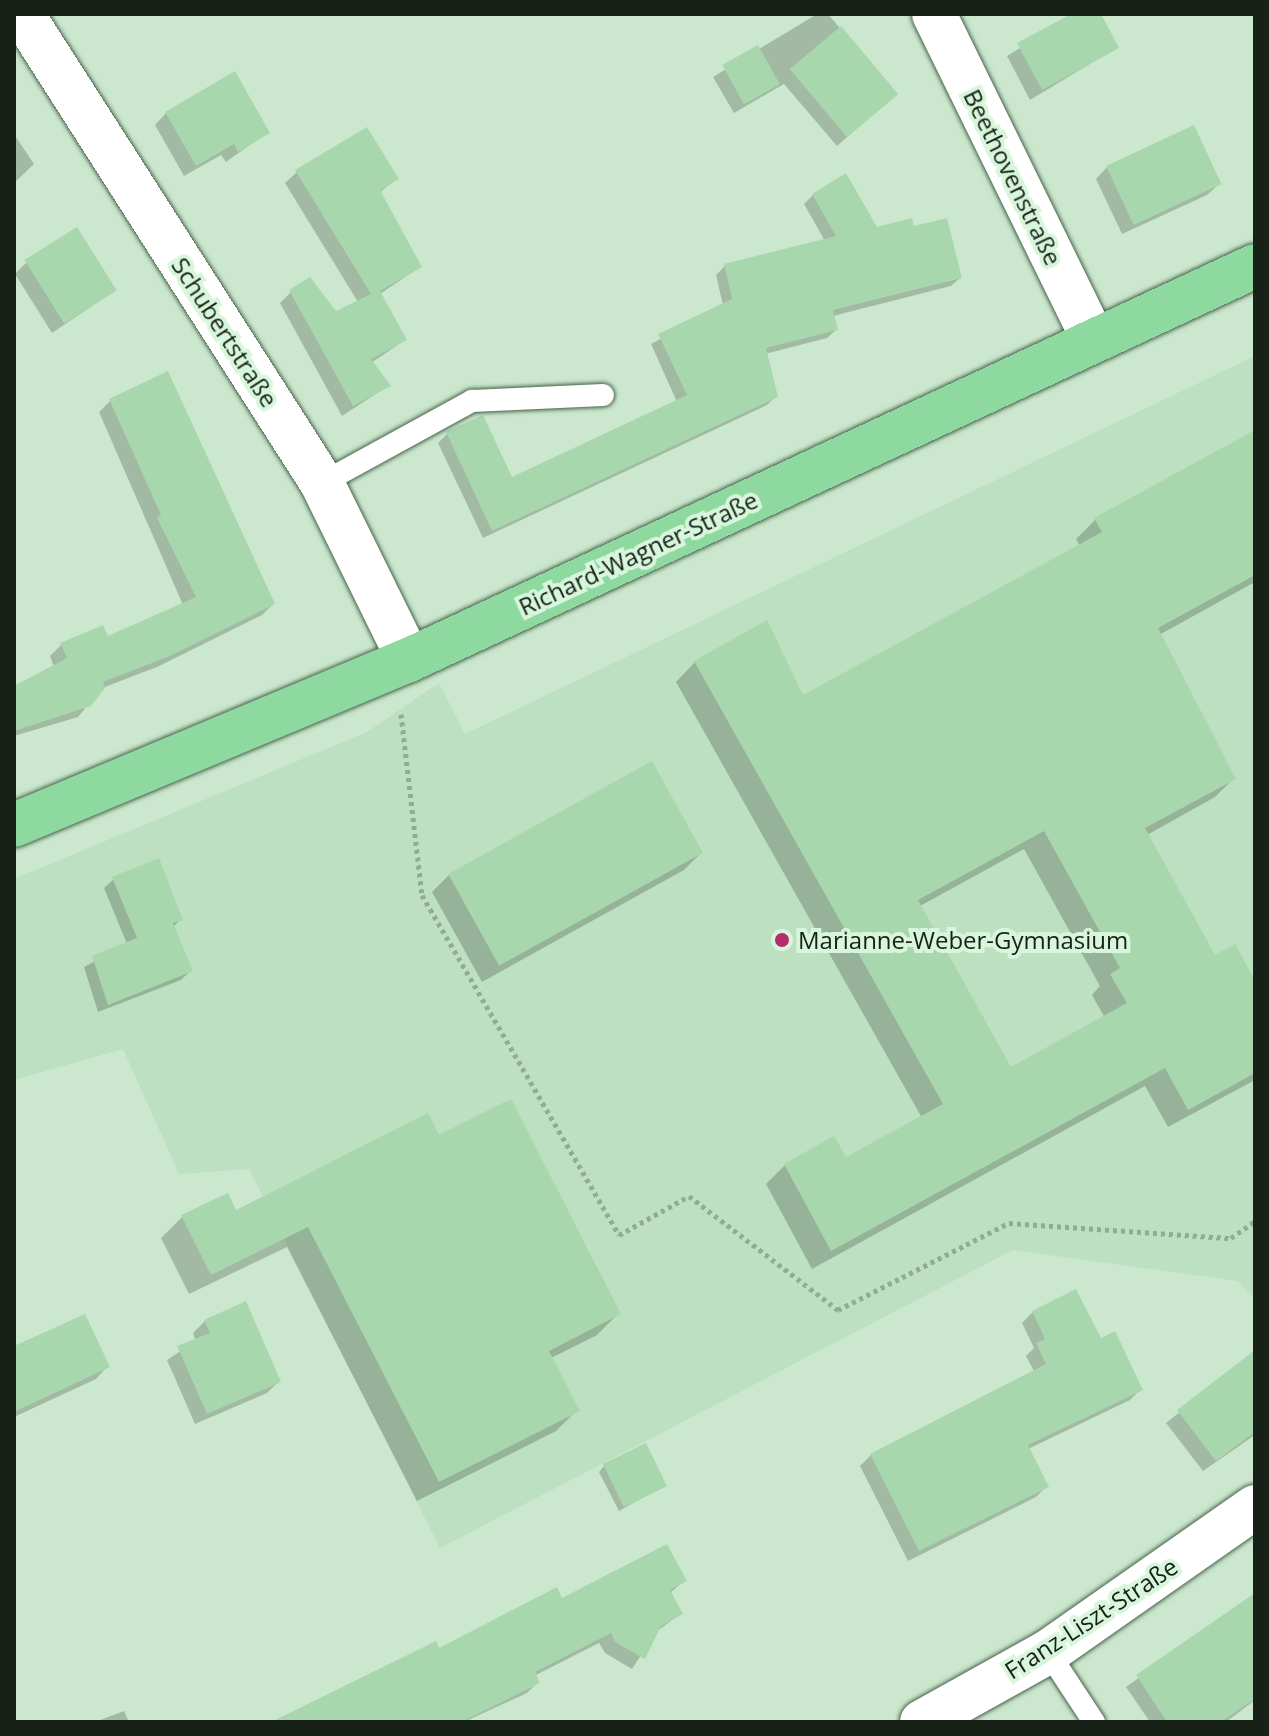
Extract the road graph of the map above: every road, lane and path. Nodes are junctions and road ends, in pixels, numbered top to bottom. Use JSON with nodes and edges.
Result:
{"nodes":[{"id":1,"x":22,"y":14,"type":"edge"},
{"id":2,"x":934,"y":14,"type":"edge"},
{"id":3,"x":1255,"y":266,"type":"edge"},
{"id":4,"x":1093,"y":339,"type":"junction"},
{"id":5,"x":603,"y":395,"type":"dead end"},
{"id":6,"x":322,"y":483,"type":"junction"},
{"id":7,"x":409,"y":660,"type":"junction"},
{"id":8,"x":14,"y":825,"type":"edge"},
{"id":9,"x":1255,"y":1221,"type":"edge"},
{"id":10,"x":1255,"y":1507,"type":"edge"},
{"id":11,"x":1048,"y":1652,"type":"junction"},
{"id":12,"x":922,"y":1722,"type":"edge"},
{"id":13,"x":1094,"y":1722,"type":"edge"}],
"edges":[{"from":1,"to":6,"type":"street","name":"Schubertstraße"},
{"from":2,"to":4,"type":"street","name":"Beethovenstraße"},
{"from":3,"to":4,"type":"main road","name":"Richard-Wagner-Straße"},
{"from":4,"to":7,"type":"main road","name":"Richard-Wagner-Straße"},
{"from":5,"to":6,"type":"lane"},
{"from":6,"to":7,"type":"street","name":"Schubertstraße"},
{"from":7,"to":8,"type":"main road","name":"Richard-Wagner-Straße"},
{"from":7,"to":9,"type":"path"},
{"from":10,"to":11,"type":"street","name":"Franz-Liszt-Straße"},
{"from":11,"to":12,"type":"street","name":"Franz-Liszt-Straße"},
{"from":11,"to":13,"type":"lane"}]}
